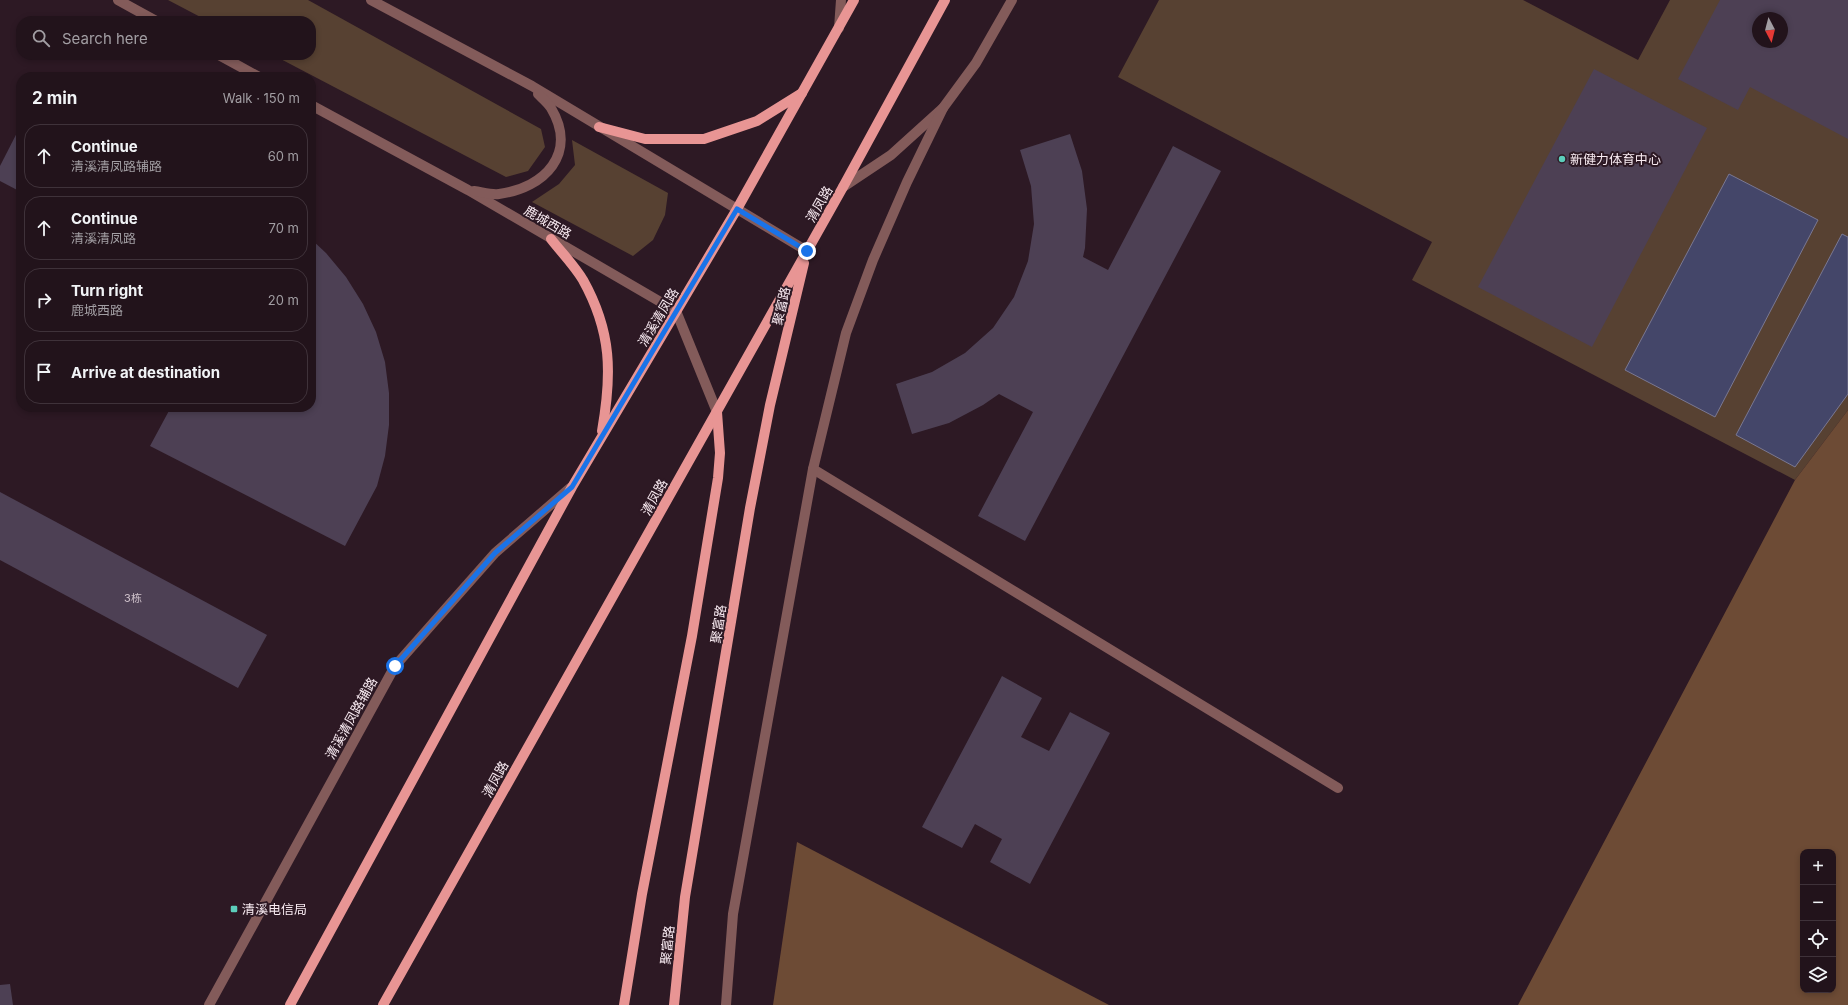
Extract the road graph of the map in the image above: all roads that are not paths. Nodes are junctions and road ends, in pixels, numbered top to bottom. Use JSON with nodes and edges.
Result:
{"nodes":[{"id":1,"x":118,"y":0,"type":"edge"},
{"id":2,"x":371,"y":0,"type":"edge"},
{"id":3,"x":841,"y":0,"type":"edge"},
{"id":4,"x":854,"y":0,"type":"edge"},
{"id":5,"x":945,"y":0,"type":"edge"},
{"id":6,"x":1012,"y":0,"type":"edge"},
{"id":7,"x":147,"y":16,"type":"edge"},
{"id":8,"x":839,"y":28,"type":"junction"},
{"id":9,"x":228,"y":60,"type":"edge"},
{"id":10,"x":251,"y":72,"type":"edge"},
{"id":11,"x":532,"y":86,"type":"junction"},
{"id":12,"x":803,"y":92,"type":"junction"},
{"id":13,"x":316,"y":108,"type":"edge"},
{"id":14,"x":943,"y":108,"type":"junction"},
{"id":15,"x":599,"y":127,"type":"junction"},
{"id":16,"x":843,"y":187,"type":"junction"},
{"id":17,"x":468,"y":190,"type":"junction"},
{"id":18,"x":737,"y":209,"type":"junction"},
{"id":19,"x":551,"y":238,"type":"junction"},
{"id":20,"x":807,"y":251,"type":"junction"},
{"id":21,"x":676,"y":311,"type":"junction"},
{"id":22,"x":717,"y":412,"type":"junction"},
{"id":23,"x":601,"y":437,"type":"junction"},
{"id":24,"x":812,"y":469,"type":"junction"},
{"id":25,"x":572,"y":487,"type":"junction"},
{"id":26,"x":1338,"y":788,"type":"dead end"},
{"id":27,"x":209,"y":1005,"type":"edge"},
{"id":28,"x":290,"y":1005,"type":"edge"},
{"id":29,"x":383,"y":1005,"type":"edge"},
{"id":30,"x":624,"y":1005,"type":"edge"},
{"id":31,"x":674,"y":1005,"type":"edge"},
{"id":32,"x":726,"y":1005,"type":"edge"}],
"edges":[{"from":1,"to":7,"type":"street"},
{"from":2,"to":11,"type":"street"},
{"from":3,"to":8,"type":"street"},
{"from":4,"to":8,"type":"main road"},
{"from":5,"to":16,"type":"main road","name":"清凤路"},
{"from":6,"to":14,"type":"street"},
{"from":8,"to":12,"type":"main road"},
{"from":9,"to":10,"type":"street"},
{"from":11,"to":15,"type":"street"},
{"from":11,"to":17,"type":"street"},
{"from":12,"to":15,"type":"main road"},
{"from":12,"to":18,"type":"main road","name":"清溪清凤路"},
{"from":13,"to":17,"type":"street","name":"鹿城西路"},
{"from":14,"to":16,"type":"street"},
{"from":14,"to":24,"type":"street"},
{"from":15,"to":18,"type":"street"},
{"from":16,"to":20,"type":"main road","name":"清凤路"},
{"from":17,"to":19,"type":"street","name":"鹿城西路"},
{"from":18,"to":20,"type":"street"},
{"from":18,"to":21,"type":"main road","name":"清溪清凤路"},
{"from":19,"to":21,"type":"street","name":"鹿城西路"},
{"from":19,"to":23,"type":"main road"},
{"from":20,"to":22,"type":"main road","name":"清凤路"},
{"from":20,"to":31,"type":"main road","name":"聚富路"},
{"from":21,"to":22,"type":"street"},
{"from":21,"to":23,"type":"main road","name":"清溪清凤路"},
{"from":22,"to":29,"type":"main road","name":"清凤路"},
{"from":22,"to":30,"type":"main road","name":"聚富路"},
{"from":23,"to":25,"type":"main road","name":"清溪清凤路"},
{"from":24,"to":26,"type":"street"},
{"from":24,"to":32,"type":"street"},
{"from":25,"to":27,"type":"street","name":"清溪清凤路辅路"},
{"from":25,"to":28,"type":"main road"}]}
